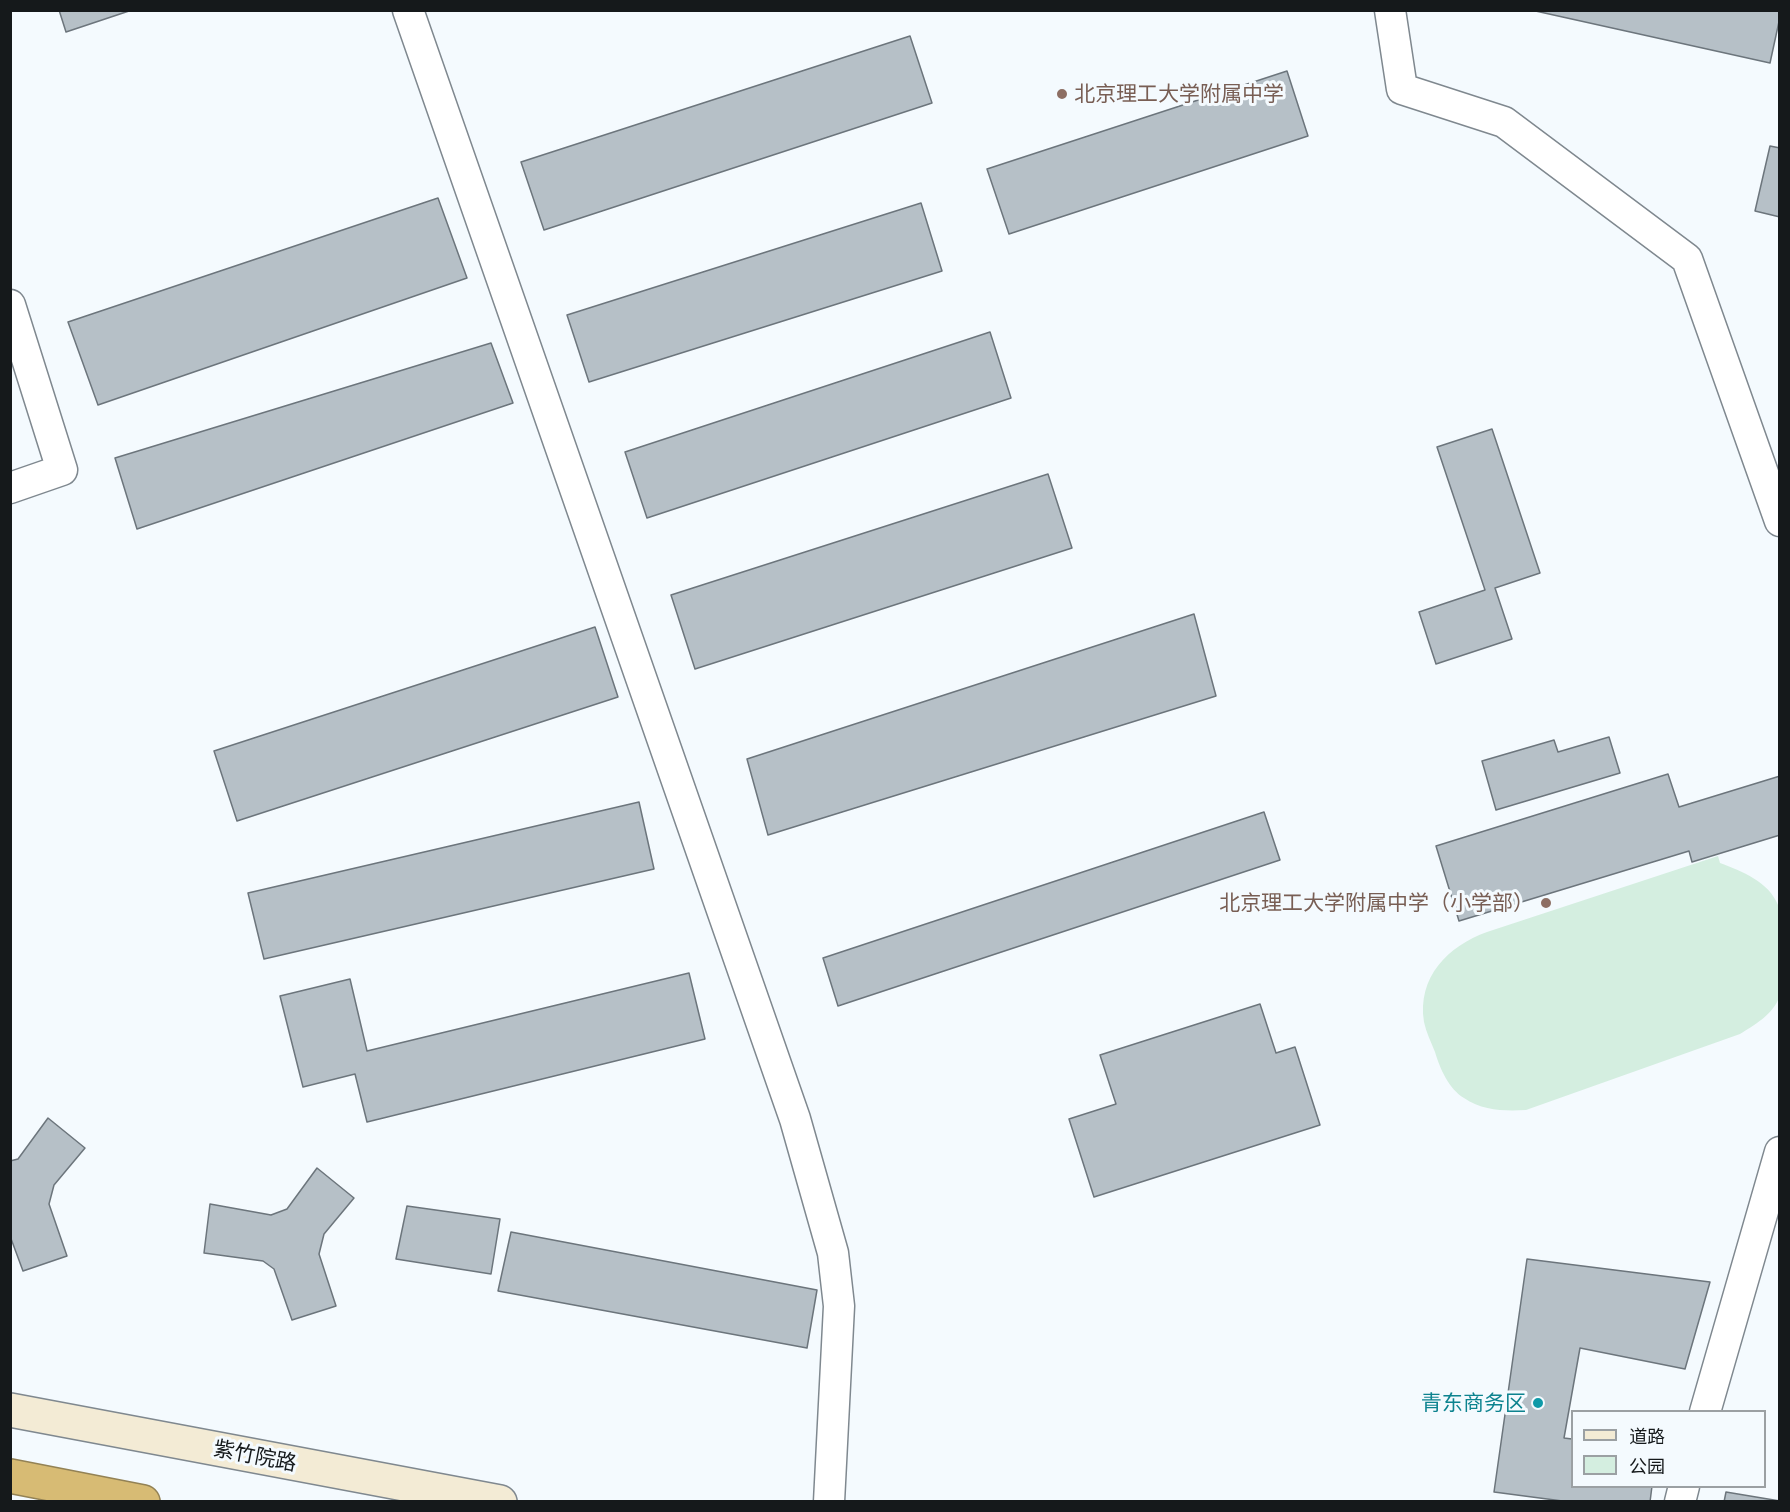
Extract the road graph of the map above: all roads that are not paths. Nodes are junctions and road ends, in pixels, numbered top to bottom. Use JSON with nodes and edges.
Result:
{"nodes":[{"id":1,"x":408,"y":10,"type":"edge"},
{"id":2,"x":1390,"y":10,"type":"edge"},
{"id":3,"x":10,"y":305,"type":"edge"},
{"id":4,"x":10,"y":488,"type":"edge"},
{"id":5,"x":1779,"y":521,"type":"edge"},
{"id":6,"x":1779,"y":1152,"type":"edge"},
{"id":7,"x":10,"y":1410,"type":"edge"},
{"id":8,"x":1706,"y":1410,"type":"edge"},
{"id":9,"x":10,"y":1476,"type":"edge"},
{"id":10,"x":143,"y":1502,"type":"edge"},
{"id":11,"x":500,"y":1502,"type":"edge"},
{"id":12,"x":829,"y":1502,"type":"edge"}],
"edges":[{"from":1,"to":12,"type":"street"},
{"from":2,"to":5,"type":"street"},
{"from":3,"to":4,"type":"street"},
{"from":6,"to":8,"type":"street"},
{"from":7,"to":11,"type":"street","name":"紫竹院路"},
{"from":9,"to":10,"type":"highway"}]}
